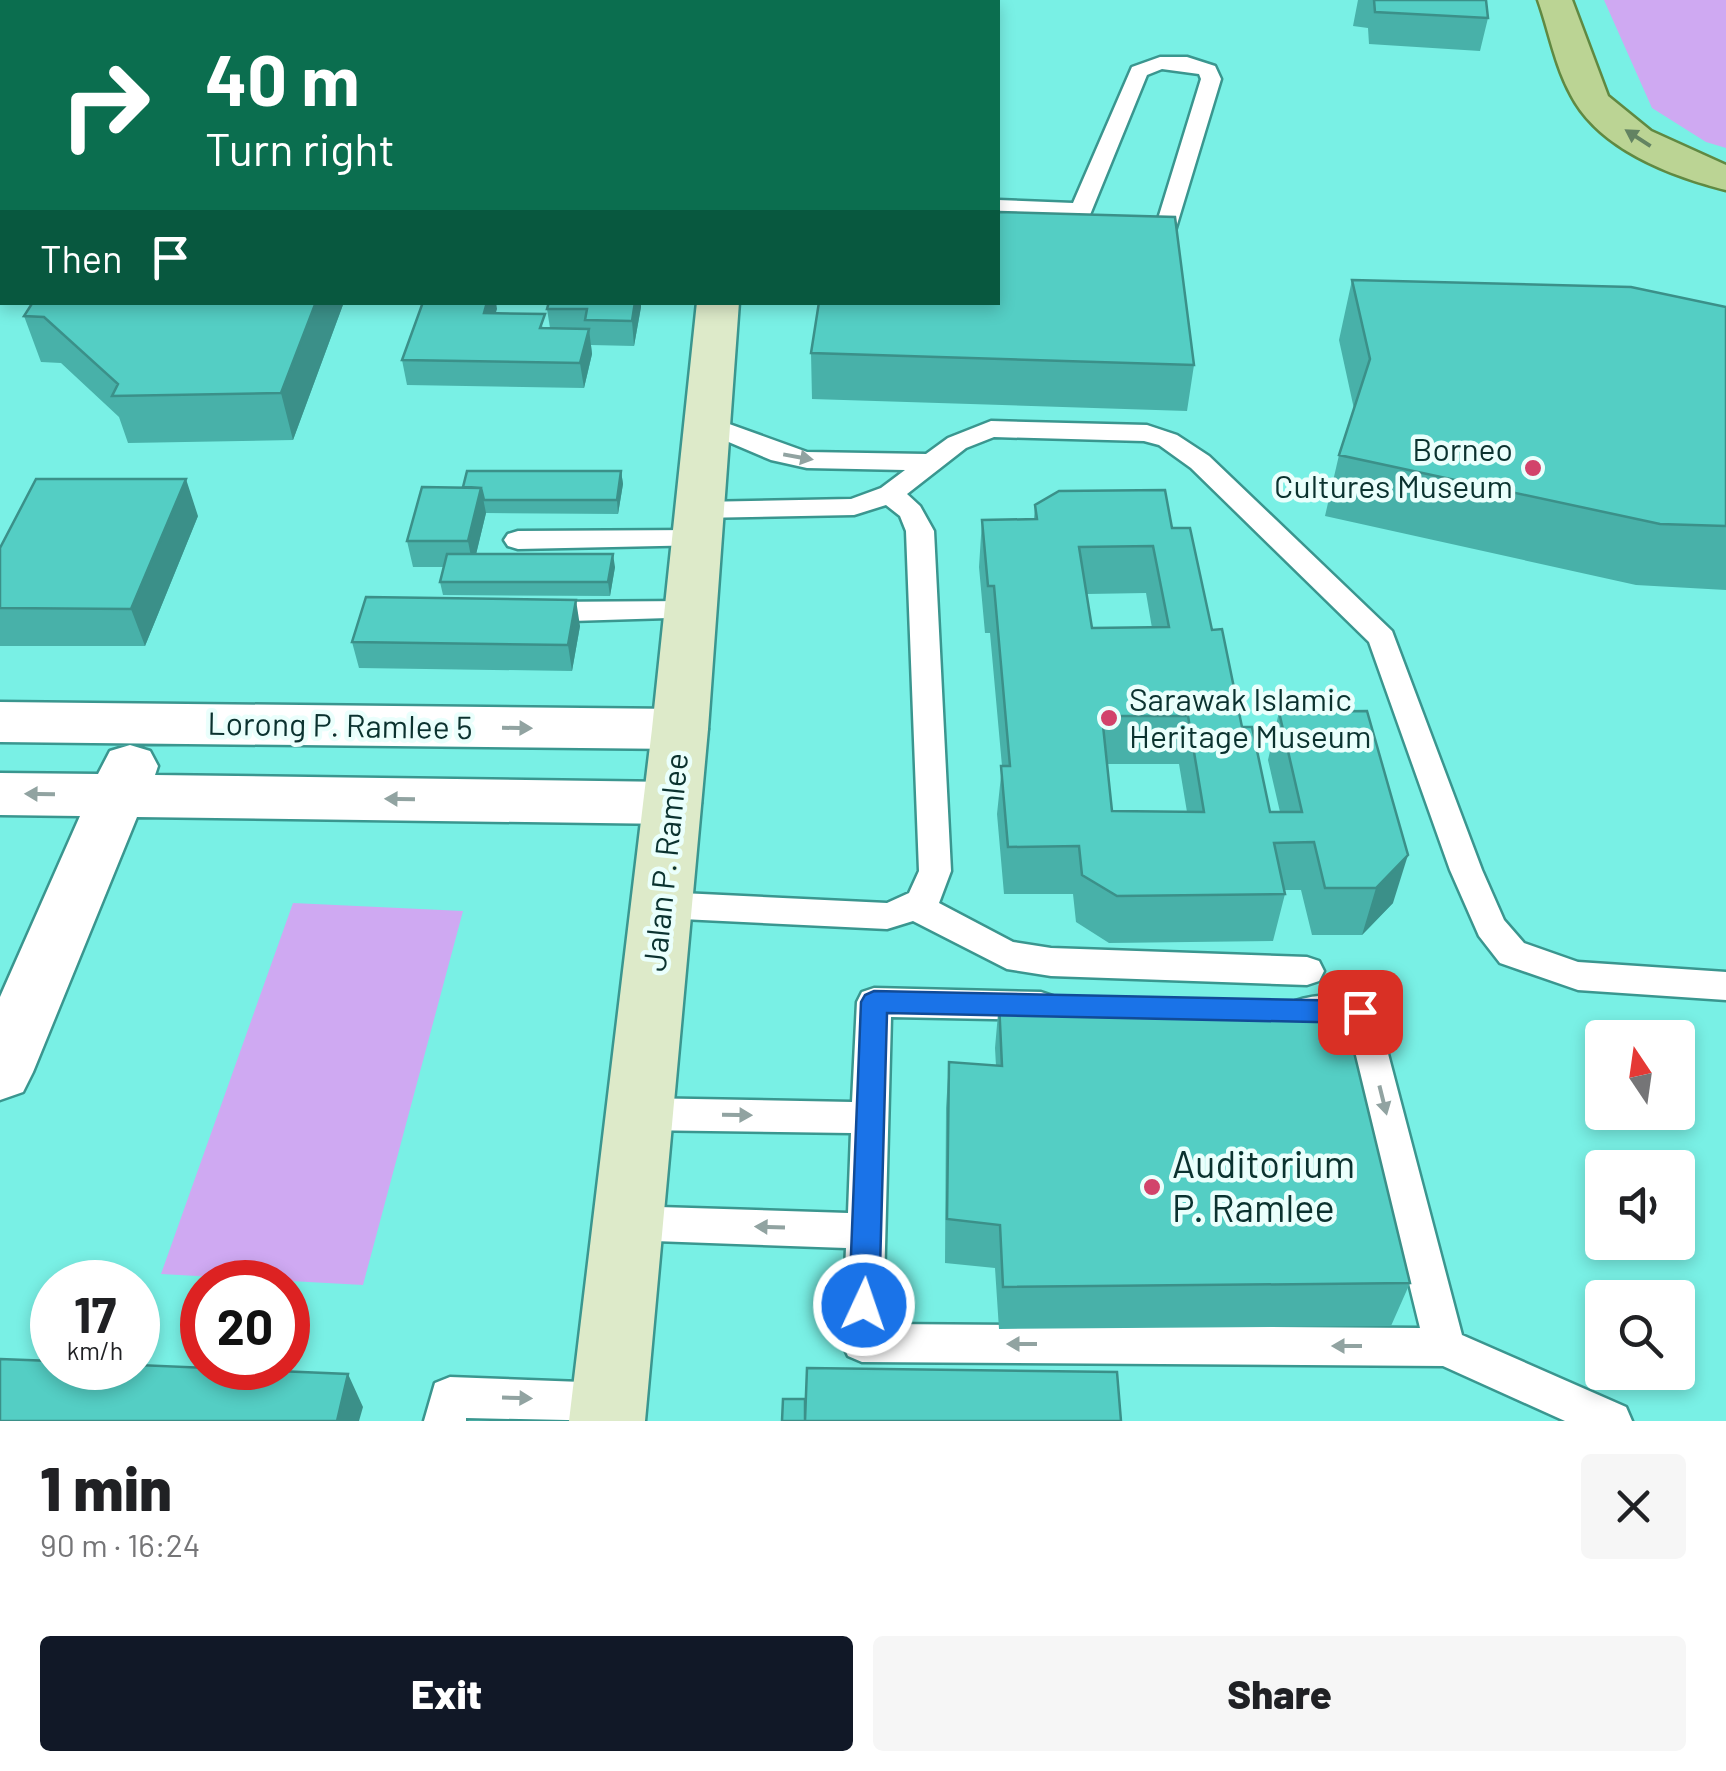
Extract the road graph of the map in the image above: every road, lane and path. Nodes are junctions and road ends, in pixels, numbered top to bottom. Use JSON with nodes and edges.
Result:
{"nodes":[{"id":1,"x":1555,"y":0,"type":"edge"},
{"id":2,"x":1726,"y":178,"type":"edge"},
{"id":3,"x":1000,"y":207,"type":"edge"},
{"id":4,"x":1080,"y":210,"type":"junction"},
{"id":5,"x":718,"y":305,"type":"edge"},
{"id":6,"x":707,"y":424,"type":"junction"},
{"id":7,"x":932,"y":462,"type":"junction"},
{"id":8,"x":890,"y":494,"type":"junction"},
{"id":9,"x":698,"y":525,"type":"junction"},
{"id":10,"x":518,"y":540,"type":"dead end"},
{"id":11,"x":690,"y":610,"type":"junction"},
{"id":12,"x":506,"y":612,"type":"edge"},
{"id":13,"x":0,"y":722,"type":"edge"},
{"id":14,"x":149,"y":724,"type":"junction"},
{"id":15,"x":680,"y":729,"type":"junction"},
{"id":16,"x":0,"y":794,"type":"edge"},
{"id":17,"x":118,"y":796,"type":"junction"},
{"id":18,"x":672,"y":803,"type":"junction"},
{"id":19,"x":661,"y":905,"type":"junction"},
{"id":20,"x":918,"y":908,"type":"junction"},
{"id":21,"x":1307,"y":971,"type":"dead end"},
{"id":22,"x":1726,"y":986,"type":"edge"},
{"id":23,"x":1069,"y":1006,"type":"edge"},
{"id":24,"x":1282,"y":1011,"type":"edge"},
{"id":25,"x":0,"y":1072,"type":"edge"},
{"id":26,"x":639,"y":1114,"type":"junction"},
{"id":27,"x":870,"y":1118,"type":"junction"},
{"id":28,"x":627,"y":1222,"type":"junction"},
{"id":29,"x":867,"y":1231,"type":"junction"},
{"id":30,"x":1444,"y":1347,"type":"junction"},
{"id":31,"x":608,"y":1412,"type":"edge"},
{"id":32,"x":445,"y":1421,"type":"edge"},
{"id":33,"x":1611,"y":1421,"type":"edge"}],
"edges":[{"from":2,"to":1,"type":"main road","one_way":true},
{"from":3,"to":4,"type":"lane"},
{"from":4,"to":4,"type":"lane"},
{"from":5,"to":6,"type":"main road","name":"Jalan P. Ramlee"},
{"from":6,"to":7,"type":"lane","one_way":true},
{"from":6,"to":9,"type":"main road","name":"Jalan P. Ramlee"},
{"from":7,"to":8,"type":"lane"},
{"from":7,"to":22,"type":"lane"},
{"from":8,"to":9,"type":"lane"},
{"from":8,"to":20,"type":"lane"},
{"from":9,"to":10,"type":"lane"},
{"from":9,"to":11,"type":"main road","name":"Jalan P. Ramlee"},
{"from":11,"to":12,"type":"lane"},
{"from":11,"to":15,"type":"main road","name":"Jalan P. Ramlee"},
{"from":13,"to":14,"type":"street","name":"Lorong P. Ramlee 5"},
{"from":14,"to":15,"type":"street","name":"Lorong P. Ramlee 5","one_way":true},
{"from":14,"to":17,"type":"street"},
{"from":15,"to":18,"type":"main road","name":"Jalan P. Ramlee"},
{"from":17,"to":16,"type":"street","one_way":true},
{"from":18,"to":17,"type":"street","one_way":true},
{"from":17,"to":25,"type":"street"},
{"from":18,"to":19,"type":"main road","name":"Jalan P. Ramlee"},
{"from":19,"to":20,"type":"lane"},
{"from":19,"to":26,"type":"main road","name":"Jalan P. Ramlee"},
{"from":20,"to":21,"type":"lane"},
{"from":23,"to":27,"type":"lane"},
{"from":24,"to":30,"type":"lane","one_way":true},
{"from":26,"to":27,"type":"lane","one_way":true},
{"from":26,"to":28,"type":"main road","name":"Jalan P. Ramlee"},
{"from":27,"to":29,"type":"lane"},
{"from":29,"to":28,"type":"lane","one_way":true},
{"from":28,"to":31,"type":"main road","name":"Jalan P. Ramlee"},
{"from":30,"to":29,"type":"lane","one_way":true},
{"from":30,"to":33,"type":"lane"},
{"from":32,"to":31,"type":"lane","one_way":true}]}
